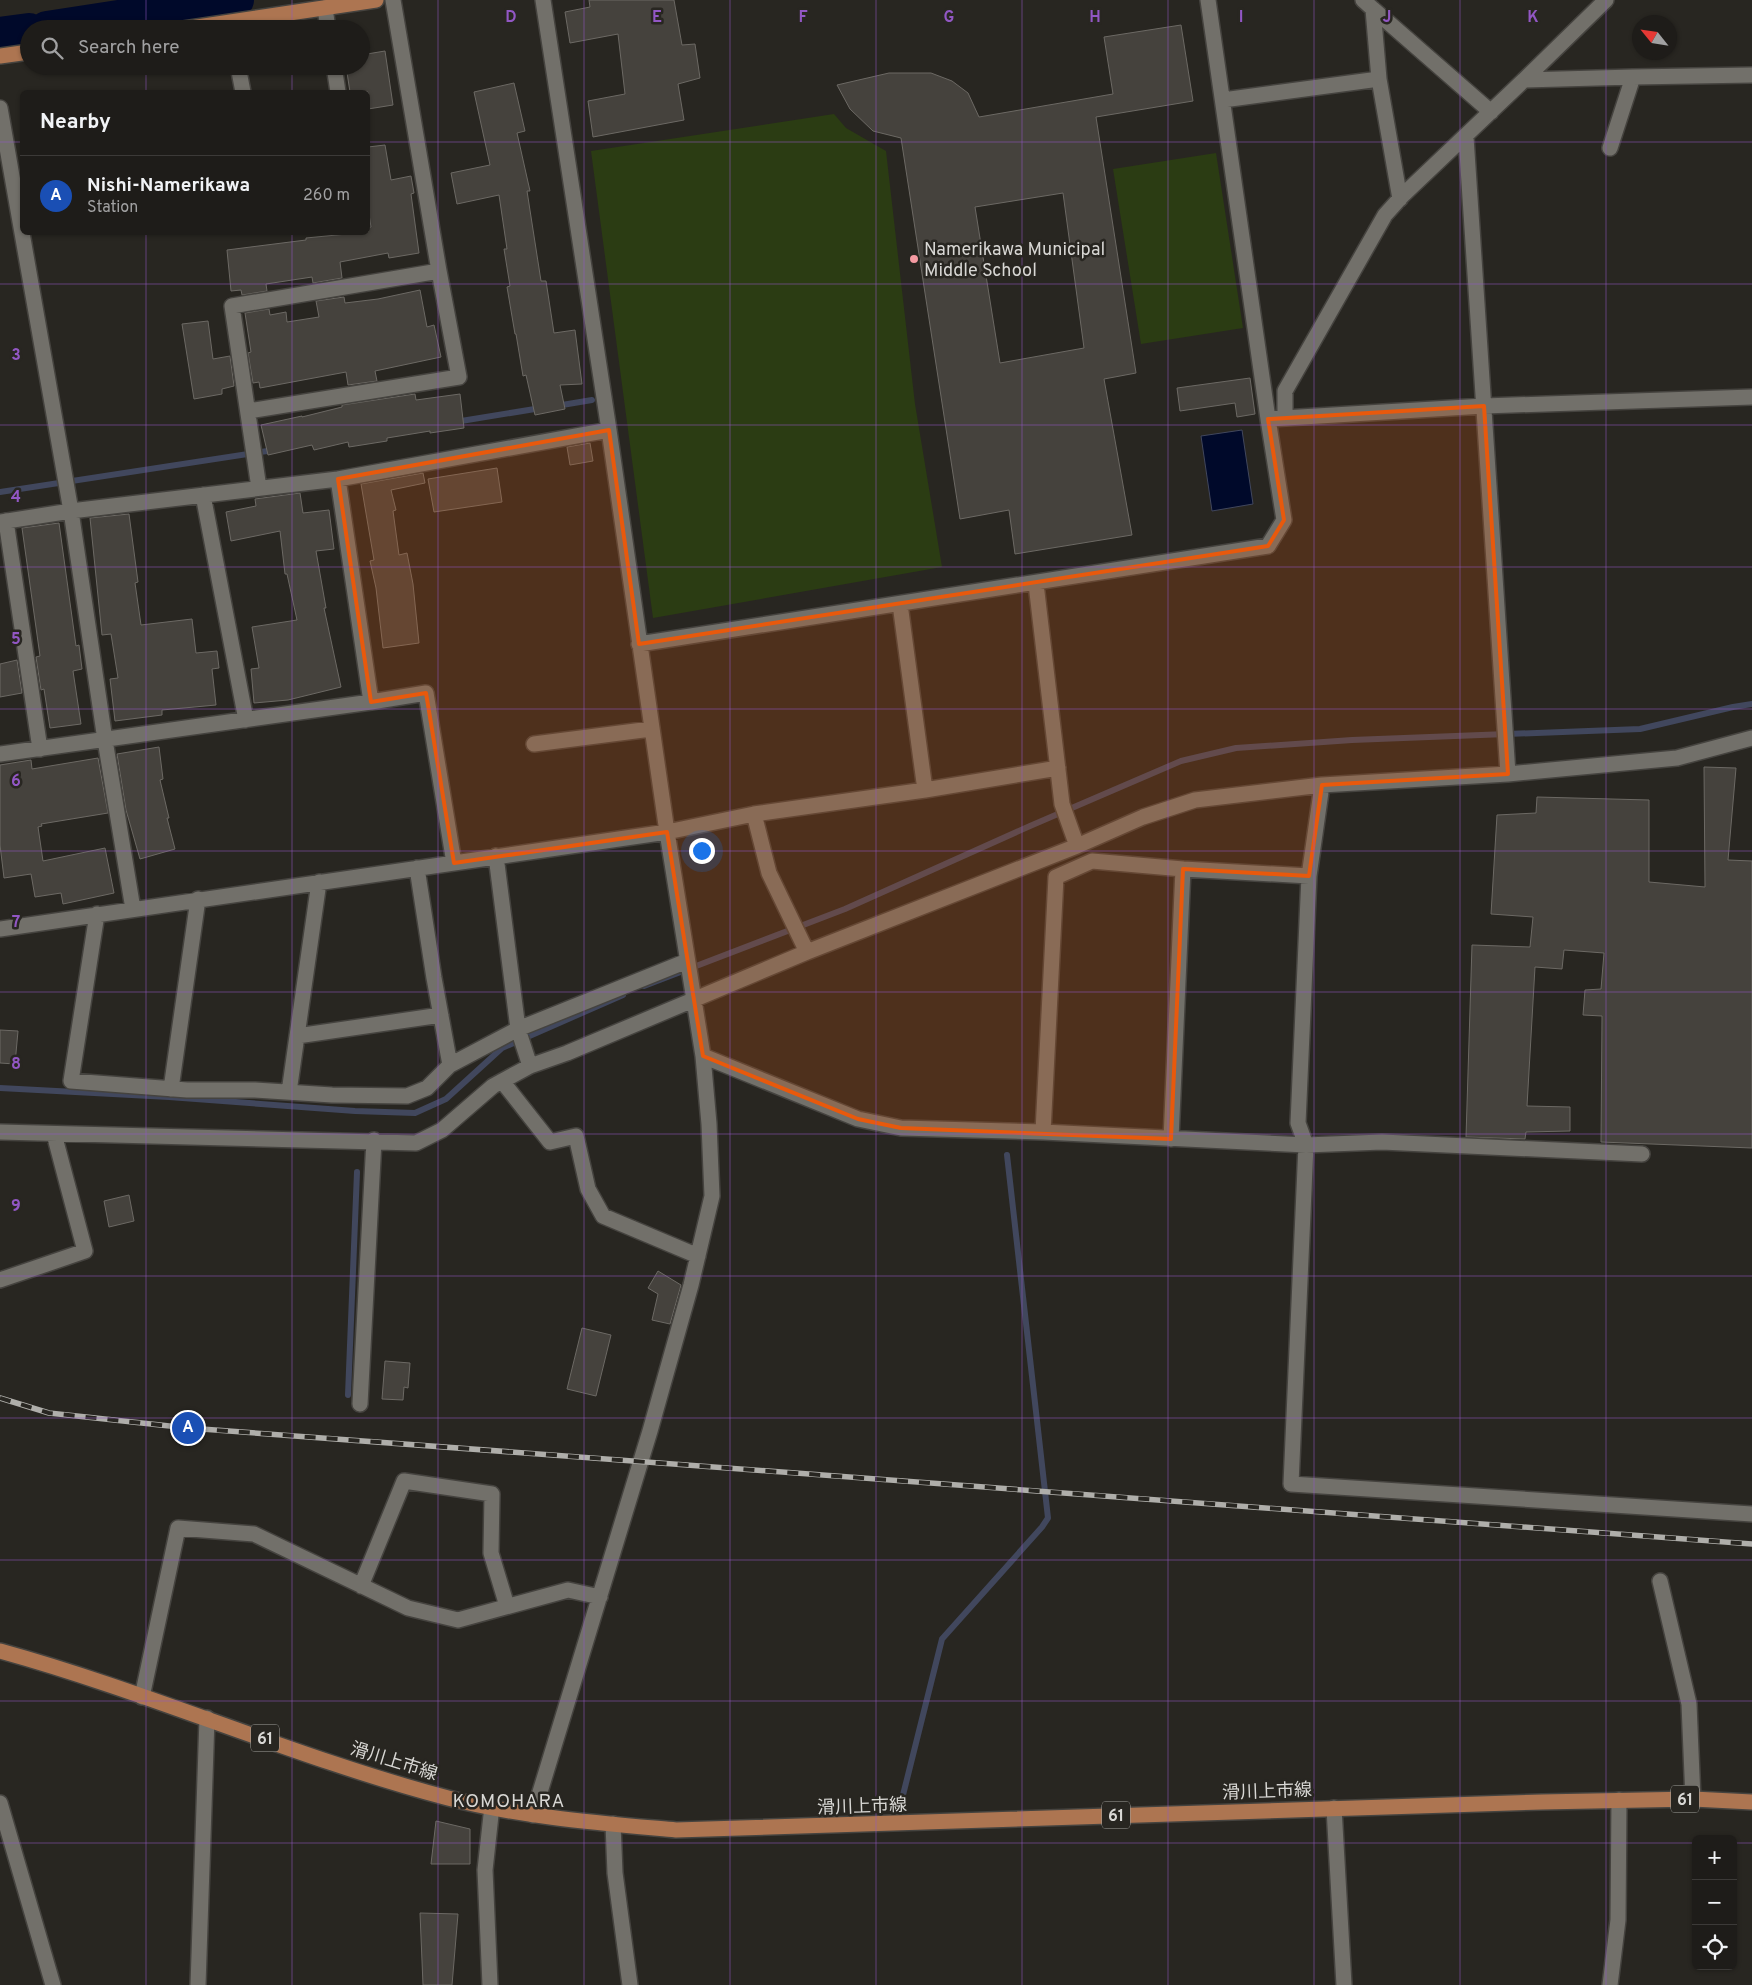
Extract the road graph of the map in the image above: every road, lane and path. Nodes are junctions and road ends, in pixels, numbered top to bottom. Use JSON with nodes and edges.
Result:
{"nodes":[{"id":1,"x":376,"y":0,"type":"edge"},
{"id":2,"x":392,"y":0,"type":"edge"},
{"id":3,"x":543,"y":0,"type":"edge"},
{"id":4,"x":1208,"y":0,"type":"edge"},
{"id":5,"x":1606,"y":0,"type":"edge"},
{"id":6,"x":1368,"y":4,"type":"edge"},
{"id":7,"x":325,"y":8,"type":"junction"},
{"id":8,"x":259,"y":20,"type":"edge"},
{"id":9,"x":327,"y":20,"type":"edge"},
{"id":10,"x":20,"y":53,"type":"edge"},
{"id":11,"x":0,"y":56,"type":"edge"},
{"id":12,"x":240,"y":75,"type":"edge"},
{"id":13,"x":335,"y":75,"type":"edge"},
{"id":14,"x":1752,"y":75,"type":"edge"},
{"id":15,"x":1633,"y":77,"type":"junction"},
{"id":16,"x":1379,"y":79,"type":"junction"},
{"id":17,"x":1524,"y":80,"type":"junction"},
{"id":18,"x":243,"y":90,"type":"edge"},
{"id":19,"x":338,"y":90,"type":"edge"},
{"id":20,"x":1223,"y":100,"type":"junction"},
{"id":21,"x":0,"y":108,"type":"edge"},
{"id":22,"x":1491,"y":112,"type":"junction"},
{"id":23,"x":1466,"y":137,"type":"junction"},
{"id":24,"x":1610,"y":148,"type":"dead end"},
{"id":25,"x":1400,"y":199,"type":"junction"},
{"id":26,"x":20,"y":222,"type":"edge"},
{"id":27,"x":22,"y":235,"type":"edge"},
{"id":28,"x":439,"y":271,"type":"junction"},
{"id":29,"x":1752,"y":397,"type":"edge"},
{"id":30,"x":1484,"y":406,"type":"junction"},
{"id":31,"x":248,"y":411,"type":"junction"},
{"id":32,"x":1285,"y":418,"type":"junction"},
{"id":33,"x":1268,"y":419,"type":"junction"},
{"id":34,"x":608,"y":430,"type":"junction"},
{"id":35,"x":338,"y":479,"type":"junction"},
{"id":36,"x":260,"y":488,"type":"junction"},
{"id":37,"x":203,"y":495,"type":"junction"},
{"id":38,"x":71,"y":511,"type":"junction"},
{"id":39,"x":3,"y":521,"type":"edge"},
{"id":40,"x":1036,"y":584,"type":"junction"},
{"id":41,"x":900,"y":604,"type":"junction"},
{"id":42,"x":639,"y":644,"type":"junction"},
{"id":43,"x":372,"y":702,"type":"junction"},
{"id":44,"x":246,"y":720,"type":"junction"},
{"id":45,"x":651,"y":729,"type":"junction"},
{"id":46,"x":1752,"y":738,"type":"edge"},
{"id":47,"x":105,"y":740,"type":"junction"},
{"id":48,"x":534,"y":744,"type":"dead end"},
{"id":49,"x":40,"y":749,"type":"junction"},
{"id":50,"x":0,"y":754,"type":"edge"},
{"id":51,"x":1058,"y":768,"type":"junction"},
{"id":52,"x":1508,"y":774,"type":"junction"},
{"id":53,"x":1322,"y":785,"type":"junction"},
{"id":54,"x":925,"y":790,"type":"junction"},
{"id":55,"x":754,"y":814,"type":"junction"},
{"id":56,"x":667,"y":832,"type":"junction"},
{"id":57,"x":1077,"y":846,"type":"junction"},
{"id":58,"x":496,"y":856,"type":"junction"},
{"id":59,"x":454,"y":862,"type":"junction"},
{"id":60,"x":417,"y":868,"type":"junction"},
{"id":61,"x":1183,"y":869,"type":"junction"},
{"id":62,"x":1309,"y":876,"type":"junction"},
{"id":63,"x":319,"y":882,"type":"junction"},
{"id":64,"x":198,"y":899,"type":"junction"},
{"id":65,"x":133,"y":908,"type":"junction"},
{"id":66,"x":97,"y":914,"type":"junction"},
{"id":67,"x":0,"y":929,"type":"edge"},
{"id":68,"x":807,"y":952,"type":"junction"},
{"id":69,"x":687,"y":960,"type":"junction"},
{"id":70,"x":693,"y":997,"type":"junction"},
{"id":71,"x":441,"y":1015,"type":"junction"},
{"id":72,"x":518,"y":1029,"type":"junction"},
{"id":73,"x":297,"y":1036,"type":"junction"},
{"id":74,"x":703,"y":1056,"type":"junction"},
{"id":75,"x":450,"y":1065,"type":"junction"},
{"id":76,"x":530,"y":1066,"type":"junction"},
{"id":77,"x":502,"y":1081,"type":"junction"},
{"id":78,"x":171,"y":1088,"type":"junction"},
{"id":79,"x":289,"y":1092,"type":"junction"},
{"id":80,"x":0,"y":1132,"type":"edge"},
{"id":81,"x":1042,"y":1132,"type":"junction"},
{"id":82,"x":54,"y":1134,"type":"junction"},
{"id":83,"x":1171,"y":1139,"type":"junction"},
{"id":84,"x":374,"y":1140,"type":"junction"},
{"id":85,"x":1306,"y":1145,"type":"junction"},
{"id":86,"x":1642,"y":1154,"type":"dead end"},
{"id":87,"x":698,"y":1256,"type":"junction"},
{"id":88,"x":0,"y":1280,"type":"edge"},
{"id":89,"x":360,"y":1404,"type":"dead end"},
{"id":90,"x":1752,"y":1514,"type":"edge"},
{"id":91,"x":1660,"y":1581,"type":"dead end"},
{"id":92,"x":361,"y":1586,"type":"junction"},
{"id":93,"x":600,"y":1597,"type":"junction"},
{"id":94,"x":507,"y":1606,"type":"junction"},
{"id":95,"x":0,"y":1651,"type":"edge"},
{"id":96,"x":142,"y":1696,"type":"junction"},
{"id":97,"x":207,"y":1718,"type":"junction"},
{"id":98,"x":1693,"y":1799,"type":"junction"},
{"id":99,"x":1619,"y":1800,"type":"junction"},
{"id":100,"x":1752,"y":1802,"type":"edge"},
{"id":101,"x":0,"y":1803,"type":"edge"},
{"id":102,"x":492,"y":1806,"type":"junction"},
{"id":103,"x":1334,"y":1808,"type":"junction"},
{"id":104,"x":533,"y":1815,"type":"junction"},
{"id":105,"x":613,"y":1824,"type":"junction"},
{"id":106,"x":53,"y":1985,"type":"edge"},
{"id":107,"x":198,"y":1985,"type":"edge"},
{"id":108,"x":490,"y":1985,"type":"edge"},
{"id":109,"x":630,"y":1985,"type":"edge"},
{"id":110,"x":1344,"y":1985,"type":"edge"},
{"id":111,"x":1610,"y":1985,"type":"edge"}],
"edges":[{"from":1,"to":7,"type":"main road"},
{"from":2,"to":28,"type":"street"},
{"from":3,"to":34,"type":"street"},
{"from":4,"to":20,"type":"street"},
{"from":5,"to":17,"type":"street"},
{"from":6,"to":16,"type":"street"},
{"from":6,"to":22,"type":"street"},
{"from":7,"to":8,"type":"main road"},
{"from":7,"to":9,"type":"street"},
{"from":10,"to":11,"type":"main road"},
{"from":12,"to":18,"type":"street"},
{"from":13,"to":19,"type":"street"},
{"from":14,"to":15,"type":"street"},
{"from":15,"to":17,"type":"street"},
{"from":15,"to":24,"type":"street"},
{"from":16,"to":20,"type":"street"},
{"from":16,"to":25,"type":"street"},
{"from":17,"to":22,"type":"street"},
{"from":20,"to":33,"type":"street"},
{"from":21,"to":26,"type":"street"},
{"from":22,"to":23,"type":"street"},
{"from":23,"to":25,"type":"street"},
{"from":23,"to":30,"type":"street"},
{"from":25,"to":32,"type":"street"},
{"from":27,"to":38,"type":"street"},
{"from":28,"to":31,"type":"street"},
{"from":28,"to":31,"type":"street"},
{"from":29,"to":30,"type":"street"},
{"from":30,"to":32,"type":"street"},
{"from":30,"to":52,"type":"street"},
{"from":31,"to":36,"type":"street"},
{"from":32,"to":33,"type":"street"},
{"from":33,"to":40,"type":"street"},
{"from":34,"to":35,"type":"street"},
{"from":34,"to":42,"type":"street"},
{"from":35,"to":36,"type":"street"},
{"from":35,"to":43,"type":"street"},
{"from":36,"to":37,"type":"street"},
{"from":37,"to":38,"type":"street"},
{"from":37,"to":44,"type":"street"},
{"from":38,"to":39,"type":"street"},
{"from":38,"to":47,"type":"street"},
{"from":39,"to":49,"type":"street"},
{"from":40,"to":41,"type":"street"},
{"from":40,"to":51,"type":"street"},
{"from":41,"to":42,"type":"street"},
{"from":41,"to":54,"type":"street"},
{"from":42,"to":45,"type":"street"},
{"from":43,"to":44,"type":"street"},
{"from":43,"to":59,"type":"street"},
{"from":44,"to":47,"type":"street"},
{"from":45,"to":48,"type":"street"},
{"from":45,"to":56,"type":"street"},
{"from":46,"to":52,"type":"street"},
{"from":47,"to":49,"type":"street"},
{"from":47,"to":65,"type":"street"},
{"from":49,"to":50,"type":"street"},
{"from":51,"to":54,"type":"street"},
{"from":51,"to":57,"type":"street"},
{"from":52,"to":53,"type":"street"},
{"from":53,"to":57,"type":"street"},
{"from":53,"to":62,"type":"street"},
{"from":54,"to":55,"type":"street"},
{"from":55,"to":56,"type":"street"},
{"from":55,"to":68,"type":"street"},
{"from":56,"to":58,"type":"street"},
{"from":56,"to":69,"type":"street"},
{"from":57,"to":68,"type":"street"},
{"from":58,"to":59,"type":"street"},
{"from":58,"to":72,"type":"street"},
{"from":59,"to":60,"type":"street"},
{"from":60,"to":63,"type":"street"},
{"from":60,"to":71,"type":"street"},
{"from":61,"to":62,"type":"street"},
{"from":61,"to":81,"type":"street"},
{"from":61,"to":83,"type":"street"},
{"from":62,"to":85,"type":"street"},
{"from":63,"to":64,"type":"street"},
{"from":63,"to":73,"type":"street"},
{"from":64,"to":65,"type":"street"},
{"from":64,"to":78,"type":"street"},
{"from":65,"to":66,"type":"street"},
{"from":66,"to":67,"type":"street"},
{"from":66,"to":78,"type":"street"},
{"from":68,"to":70,"type":"street"},
{"from":69,"to":70,"type":"street"},
{"from":69,"to":72,"type":"street"},
{"from":70,"to":74,"type":"street"},
{"from":70,"to":76,"type":"street"},
{"from":71,"to":73,"type":"street"},
{"from":71,"to":75,"type":"street"},
{"from":72,"to":75,"type":"street"},
{"from":72,"to":76,"type":"street"},
{"from":73,"to":79,"type":"street"},
{"from":74,"to":81,"type":"street"},
{"from":74,"to":87,"type":"street"},
{"from":75,"to":79,"type":"street"},
{"from":76,"to":77,"type":"street"},
{"from":77,"to":84,"type":"street"},
{"from":77,"to":87,"type":"street"},
{"from":78,"to":79,"type":"street"},
{"from":80,"to":82,"type":"street"},
{"from":81,"to":83,"type":"street"},
{"from":82,"to":84,"type":"street"},
{"from":82,"to":88,"type":"street"},
{"from":83,"to":85,"type":"street"},
{"from":84,"to":89,"type":"street"},
{"from":85,"to":86,"type":"street"},
{"from":85,"to":90,"type":"street"},
{"from":87,"to":93,"type":"street"},
{"from":91,"to":98,"type":"street"},
{"from":92,"to":94,"type":"street"},
{"from":92,"to":94,"type":"street"},
{"from":92,"to":96,"type":"street"},
{"from":93,"to":94,"type":"street"},
{"from":93,"to":104,"type":"street"},
{"from":95,"to":96,"type":"main road","name":"滑川上市線","number":"61"},
{"from":96,"to":97,"type":"main road","name":"滑川上市線","number":"61"},
{"from":97,"to":102,"type":"main road","name":"滑川上市線","number":"61"},
{"from":97,"to":107,"type":"street"},
{"from":98,"to":99,"type":"main road","name":"滑川上市線","number":"61"},
{"from":98,"to":100,"type":"main road","name":"滑川上市線","number":"61"},
{"from":99,"to":103,"type":"main road","name":"滑川上市線","number":"61"},
{"from":99,"to":111,"type":"street"},
{"from":101,"to":106,"type":"street"},
{"from":102,"to":104,"type":"main road","name":"滑川上市線","number":"61"},
{"from":102,"to":108,"type":"street"},
{"from":103,"to":105,"type":"main road","name":"滑川上市線","number":"61"},
{"from":103,"to":110,"type":"street"},
{"from":104,"to":105,"type":"main road","name":"滑川上市線","number":"61"},
{"from":105,"to":109,"type":"street"}]}
